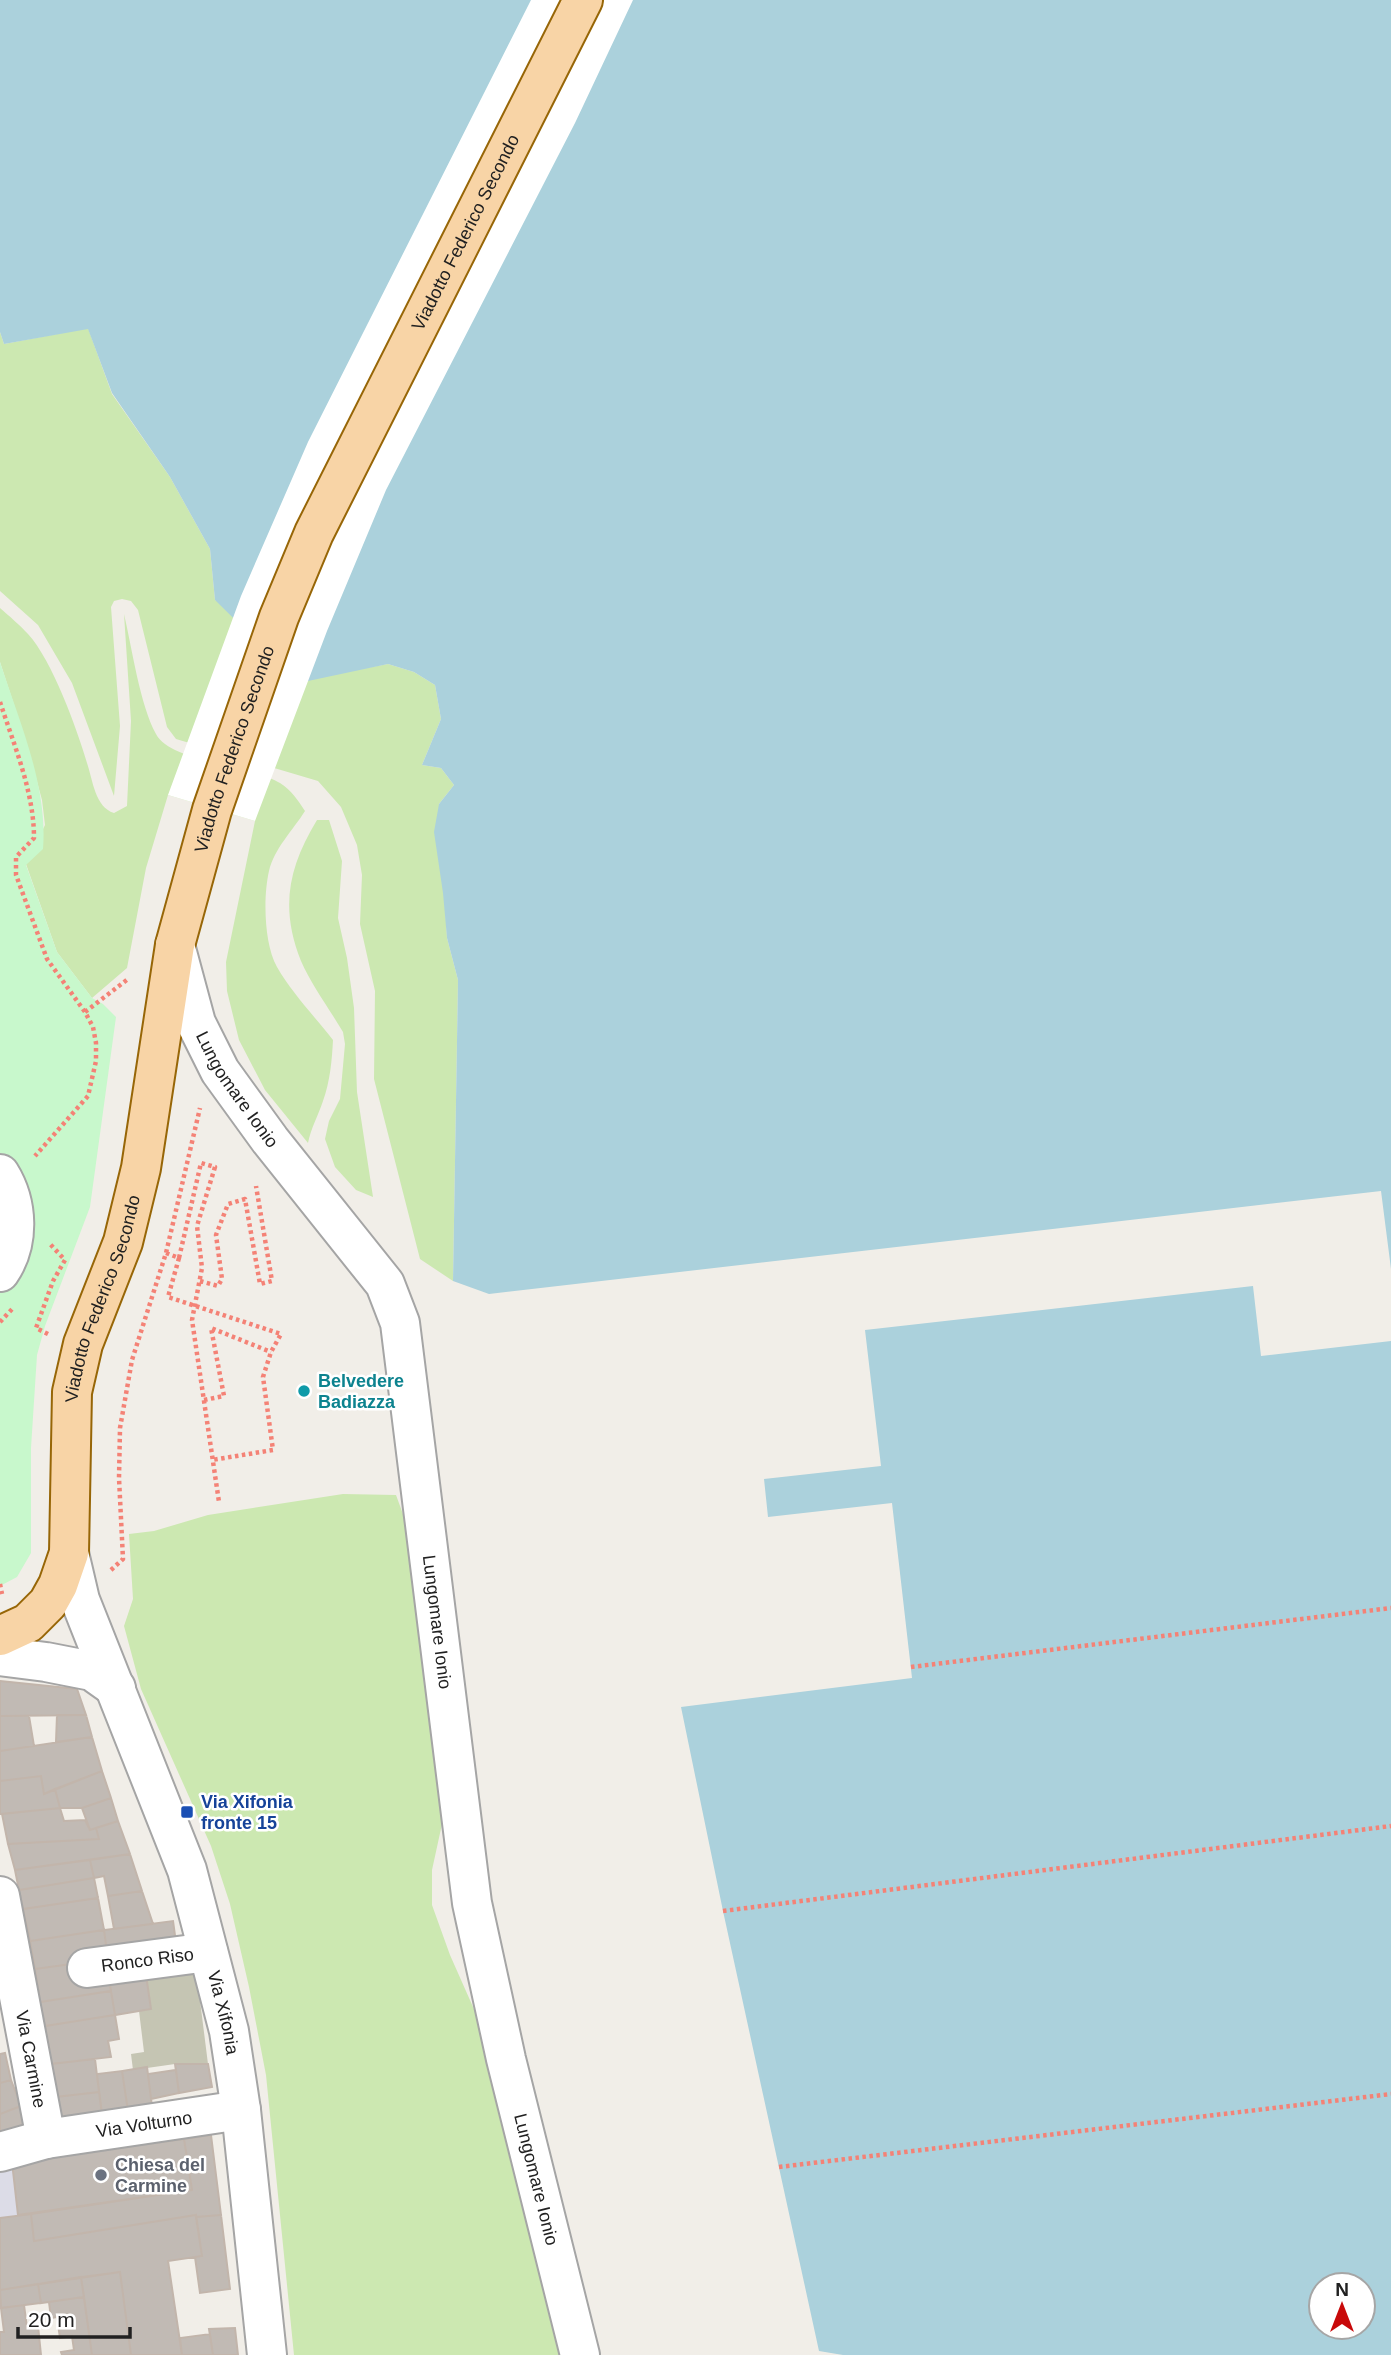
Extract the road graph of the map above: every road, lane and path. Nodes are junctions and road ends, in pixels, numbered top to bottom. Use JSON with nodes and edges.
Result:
{"nodes":[{"id":1,"x":583,"y":0,"type":"edge"},
{"id":2,"x":0,"y":702,"type":"edge"},
{"id":3,"x":175,"y":945,"type":"junction"},
{"id":4,"x":128,"y":979,"type":"dead end"},
{"id":5,"x":85,"y":1012,"type":"junction"},
{"id":6,"x":204,"y":1102,"type":"dead end"},
{"id":7,"x":17,"y":1166,"type":"edge"},
{"id":8,"x":255,"y":1179,"type":"dead end"},
{"id":9,"x":44,"y":1252,"type":"dead end"},
{"id":10,"x":166,"y":1253,"type":"junction"},
{"id":11,"x":179,"y":1258,"type":"junction"},
{"id":12,"x":200,"y":1281,"type":"junction"},
{"id":13,"x":8,"y":1288,"type":"edge"},
{"id":14,"x":195,"y":1304,"type":"junction"},
{"id":15,"x":0,"y":1322,"type":"edge"},
{"id":16,"x":48,"y":1335,"type":"dead end"},
{"id":17,"x":271,"y":1352,"type":"junction"},
{"id":18,"x":204,"y":1399,"type":"junction"},
{"id":19,"x":212,"y":1460,"type":"junction"},
{"id":20,"x":219,"y":1502,"type":"dead end"},
{"id":21,"x":69,"y":1553,"type":"junction"},
{"id":22,"x":80,"y":1600,"type":"junction"},
{"id":23,"x":1391,"y":1608,"type":"edge"},
{"id":24,"x":0,"y":1636,"type":"edge"},
{"id":25,"x":0,"y":1656,"type":"edge"},
{"id":26,"x":911,"y":1667,"type":"dead end"},
{"id":27,"x":116,"y":1688,"type":"junction"},
{"id":28,"x":1391,"y":1826,"type":"edge"},
{"id":29,"x":0,"y":1896,"type":"edge"},
{"id":30,"x":723,"y":1911,"type":"dead end"},
{"id":31,"x":208,"y":1952,"type":"junction"},
{"id":32,"x":87,"y":1968,"type":"dead end"},
{"id":33,"x":1391,"y":2094,"type":"edge"},
{"id":34,"x":241,"y":2110,"type":"junction"},
{"id":35,"x":46,"y":2139,"type":"junction"},
{"id":36,"x":0,"y":2152,"type":"edge"},
{"id":37,"x":779,"y":2167,"type":"dead end"},
{"id":38,"x":267,"y":2355,"type":"edge"},
{"id":39,"x":580,"y":2355,"type":"edge"}],
"edges":[{"from":1,"to":3,"type":"main road","name":"Viadotto Federico Secondo"},
{"from":2,"to":5,"type":"path"},
{"from":3,"to":21,"type":"main road","name":"Viadotto Federico Secondo"},
{"from":3,"to":39,"type":"street","name":"Lungomare Ionio"},
{"from":4,"to":5,"type":"path"},
{"from":5,"to":7,"type":"path"},
{"from":6,"to":10,"type":"path"},
{"from":7,"to":13,"type":"street"},
{"from":8,"to":12,"type":"path"},
{"from":9,"to":16,"type":"path"},
{"from":10,"to":11,"type":"path"},
{"from":10,"to":22,"type":"path"},
{"from":11,"to":12,"type":"path"},
{"from":11,"to":14,"type":"path"},
{"from":12,"to":14,"type":"path"},
{"from":13,"to":15,"type":"path"},
{"from":14,"to":17,"type":"path"},
{"from":14,"to":18,"type":"path"},
{"from":17,"to":18,"type":"path"},
{"from":17,"to":19,"type":"path"},
{"from":18,"to":19,"type":"path"},
{"from":19,"to":20,"type":"path"},
{"from":21,"to":22,"type":"street","name":"Via Xifonia"},
{"from":21,"to":24,"type":"main road","name":"Viadotto Federico Secondo"},
{"from":22,"to":27,"type":"street","name":"Via Xifonia"},
{"from":23,"to":26,"type":"path"},
{"from":25,"to":27,"type":"street"},
{"from":27,"to":31,"type":"street","name":"Via Xifonia"},
{"from":28,"to":30,"type":"path"},
{"from":29,"to":35,"type":"street","name":"Via Carmine"},
{"from":31,"to":32,"type":"street","name":"Ronco Riso"},
{"from":31,"to":34,"type":"street","name":"Via Xifonia"},
{"from":33,"to":37,"type":"path"},
{"from":34,"to":35,"type":"street","name":"Via Volturno"},
{"from":34,"to":38,"type":"street","name":"Via Xifonia"},
{"from":35,"to":36,"type":"street","name":"Via Volturno"}]}
